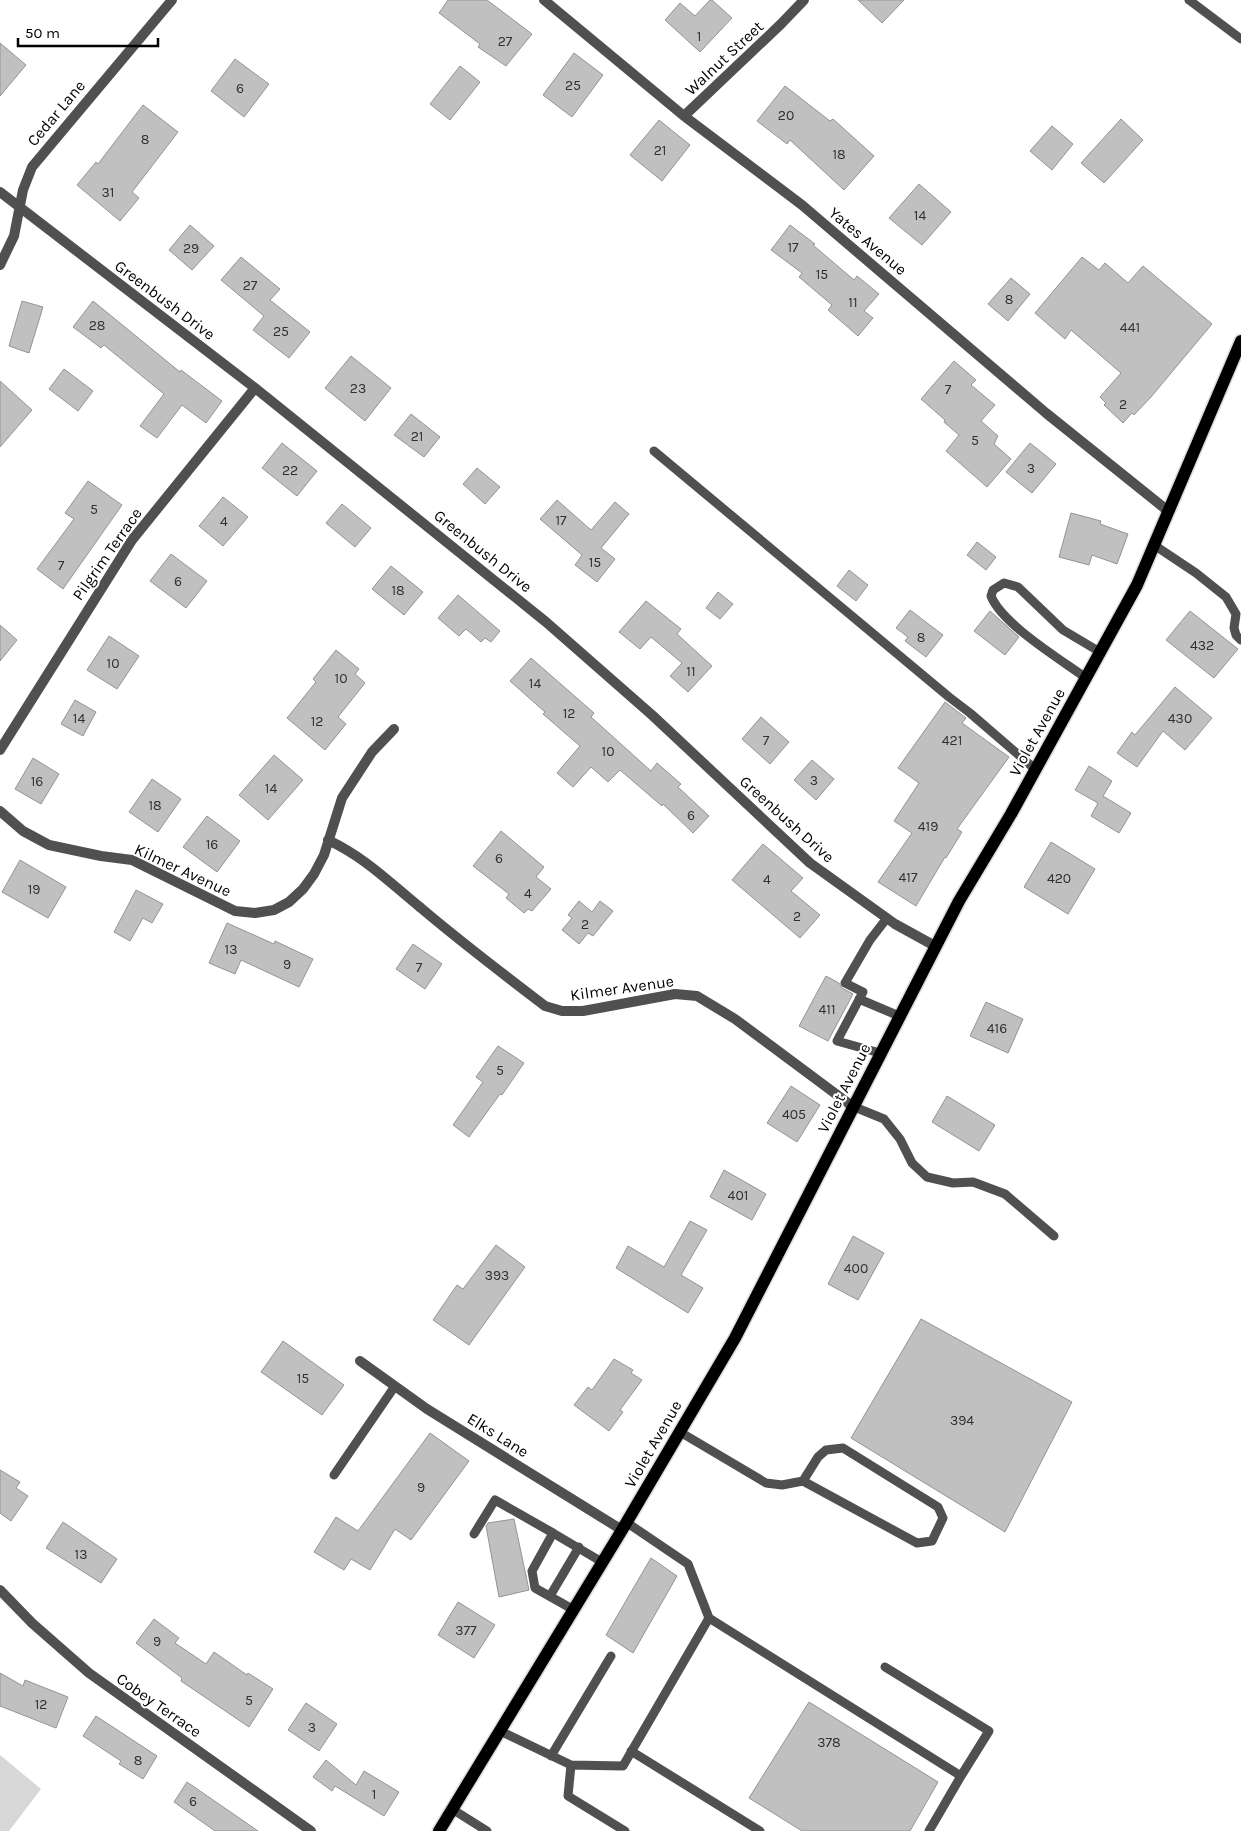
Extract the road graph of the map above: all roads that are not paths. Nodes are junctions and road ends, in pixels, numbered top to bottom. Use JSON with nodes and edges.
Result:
{"nodes":[{"id":1,"x":172,"y":0,"type":"edge"},
{"id":2,"x":544,"y":0,"type":"edge"},
{"id":3,"x":804,"y":0,"type":"edge"},
{"id":4,"x":1189,"y":0,"type":"edge"},
{"id":5,"x":1241,"y":39,"type":"edge"},
{"id":6,"x":684,"y":116,"type":"junction"},
{"id":7,"x":0,"y":192,"type":"edge"},
{"id":8,"x":20,"y":208,"type":"junction"},
{"id":9,"x":0,"y":265,"type":"edge"},
{"id":10,"x":1239,"y":349,"type":"edge"},
{"id":11,"x":255,"y":388,"type":"junction"},
{"id":12,"x":654,"y":451,"type":"dead end"},
{"id":13,"x":1168,"y":511,"type":"junction"},
{"id":14,"x":1154,"y":545,"type":"junction"},
{"id":15,"x":1241,"y":640,"type":"edge"},
{"id":16,"x":1100,"y":652,"type":"junction"},
{"id":17,"x":1086,"y":678,"type":"junction"},
{"id":18,"x":394,"y":729,"type":"dead end"},
{"id":19,"x":0,"y":750,"type":"edge"},
{"id":20,"x":1035,"y":769,"type":"junction"},
{"id":21,"x":0,"y":811,"type":"edge"},
{"id":22,"x":328,"y":840,"type":"junction"},
{"id":23,"x":886,"y":918,"type":"junction"},
{"id":24,"x":935,"y":946,"type":"junction"},
{"id":25,"x":858,"y":999,"type":"junction"},
{"id":26,"x":899,"y":1016,"type":"junction"},
{"id":27,"x":880,"y":1053,"type":"junction"},
{"id":28,"x":852,"y":1106,"type":"junction"},
{"id":29,"x":1054,"y":1236,"type":"dead end"},
{"id":30,"x":360,"y":1361,"type":"dead end"},
{"id":31,"x":395,"y":1386,"type":"junction"},
{"id":32,"x":680,"y":1432,"type":"junction"},
{"id":33,"x":334,"y":1475,"type":"dead end"},
{"id":34,"x":803,"y":1481,"type":"junction"},
{"id":35,"x":624,"y":1526,"type":"junction"},
{"id":36,"x":553,"y":1533,"type":"junction"},
{"id":37,"x":474,"y":1534,"type":"dead end"},
{"id":38,"x":579,"y":1547,"type":"junction"},
{"id":39,"x":602,"y":1562,"type":"junction"},
{"id":40,"x":0,"y":1590,"type":"edge"},
{"id":41,"x":550,"y":1596,"type":"junction"},
{"id":42,"x":574,"y":1610,"type":"junction"},
{"id":43,"x":709,"y":1618,"type":"junction"},
{"id":44,"x":611,"y":1656,"type":"dead end"},
{"id":45,"x":886,"y":1666,"type":"dead end"},
{"id":46,"x":500,"y":1731,"type":"junction"},
{"id":47,"x":632,"y":1752,"type":"junction"},
{"id":48,"x":550,"y":1756,"type":"junction"},
{"id":49,"x":571,"y":1765,"type":"junction"},
{"id":50,"x":961,"y":1776,"type":"junction"},
{"id":51,"x":452,"y":1809,"type":"junction"},
{"id":52,"x":311,"y":1831,"type":"edge"},
{"id":53,"x":439,"y":1831,"type":"edge"},
{"id":54,"x":486,"y":1831,"type":"edge"},
{"id":55,"x":625,"y":1831,"type":"edge"},
{"id":56,"x":760,"y":1831,"type":"edge"},
{"id":57,"x":929,"y":1831,"type":"edge"}],
"edges":[{"from":1,"to":8,"type":"street","name":"Cedar Lane"},
{"from":2,"to":6,"type":"street","name":"Yates Avenue"},
{"from":3,"to":6,"type":"street","name":"Walnut Street"},
{"from":4,"to":5,"type":"lane"},
{"from":6,"to":13,"type":"street","name":"Yates Avenue"},
{"from":7,"to":8,"type":"street","name":"Greenbush Drive"},
{"from":8,"to":9,"type":"street","name":"Cedar Lane"},
{"from":8,"to":11,"type":"street","name":"Greenbush Drive"},
{"from":10,"to":13,"type":"main road","name":"Violet Avenue"},
{"from":11,"to":19,"type":"street","name":"Pilgrim Terrace"},
{"from":11,"to":23,"type":"street","name":"Greenbush Drive"},
{"from":12,"to":20,"type":"lane"},
{"from":13,"to":14,"type":"main road","name":"Violet Avenue"},
{"from":14,"to":15,"type":"lane"},
{"from":14,"to":16,"type":"main road","name":"Violet Avenue"},
{"from":16,"to":17,"type":"main road","name":"Violet Avenue"},
{"from":16,"to":17,"type":"lane"},
{"from":17,"to":20,"type":"main road","name":"Violet Avenue"},
{"from":18,"to":22,"type":"street","name":"Kilmer Avenue"},
{"from":20,"to":24,"type":"main road","name":"Violet Avenue"},
{"from":21,"to":22,"type":"street","name":"Kilmer Avenue"},
{"from":22,"to":28,"type":"street","name":"Kilmer Avenue"},
{"from":23,"to":24,"type":"street","name":"Greenbush Drive"},
{"from":23,"to":25,"type":"lane"},
{"from":24,"to":26,"type":"main road","name":"Violet Avenue"},
{"from":25,"to":26,"type":"lane"},
{"from":25,"to":27,"type":"lane"},
{"from":26,"to":27,"type":"main road","name":"Violet Avenue"},
{"from":27,"to":28,"type":"main road","name":"Violet Avenue"},
{"from":28,"to":29,"type":"lane"},
{"from":28,"to":32,"type":"main road","name":"Violet Avenue"},
{"from":30,"to":31,"type":"street","name":"Elks Lane"},
{"from":31,"to":33,"type":"lane"},
{"from":31,"to":35,"type":"street","name":"Elks Lane"},
{"from":32,"to":34,"type":"lane"},
{"from":32,"to":35,"type":"main road","name":"Violet Avenue"},
{"from":34,"to":34,"type":"lane"},
{"from":35,"to":39,"type":"main road","name":"Violet Avenue"},
{"from":35,"to":43,"type":"lane"},
{"from":36,"to":37,"type":"lane"},
{"from":36,"to":38,"type":"lane"},
{"from":36,"to":41,"type":"lane"},
{"from":38,"to":39,"type":"lane"},
{"from":38,"to":41,"type":"lane"},
{"from":39,"to":42,"type":"main road","name":"Violet Avenue"},
{"from":40,"to":52,"type":"street","name":"Cobey Terrace"},
{"from":41,"to":42,"type":"lane"},
{"from":42,"to":46,"type":"main road","name":"Violet Avenue"},
{"from":43,"to":47,"type":"lane"},
{"from":43,"to":50,"type":"lane"},
{"from":44,"to":48,"type":"lane"},
{"from":45,"to":50,"type":"lane"},
{"from":46,"to":48,"type":"lane"},
{"from":46,"to":51,"type":"main road","name":"Violet Avenue"},
{"from":47,"to":49,"type":"lane"},
{"from":47,"to":56,"type":"lane"},
{"from":48,"to":49,"type":"lane"},
{"from":49,"to":55,"type":"lane"},
{"from":50,"to":57,"type":"lane"},
{"from":51,"to":53,"type":"main road","name":"Violet Avenue"},
{"from":51,"to":54,"type":"lane"}]}
